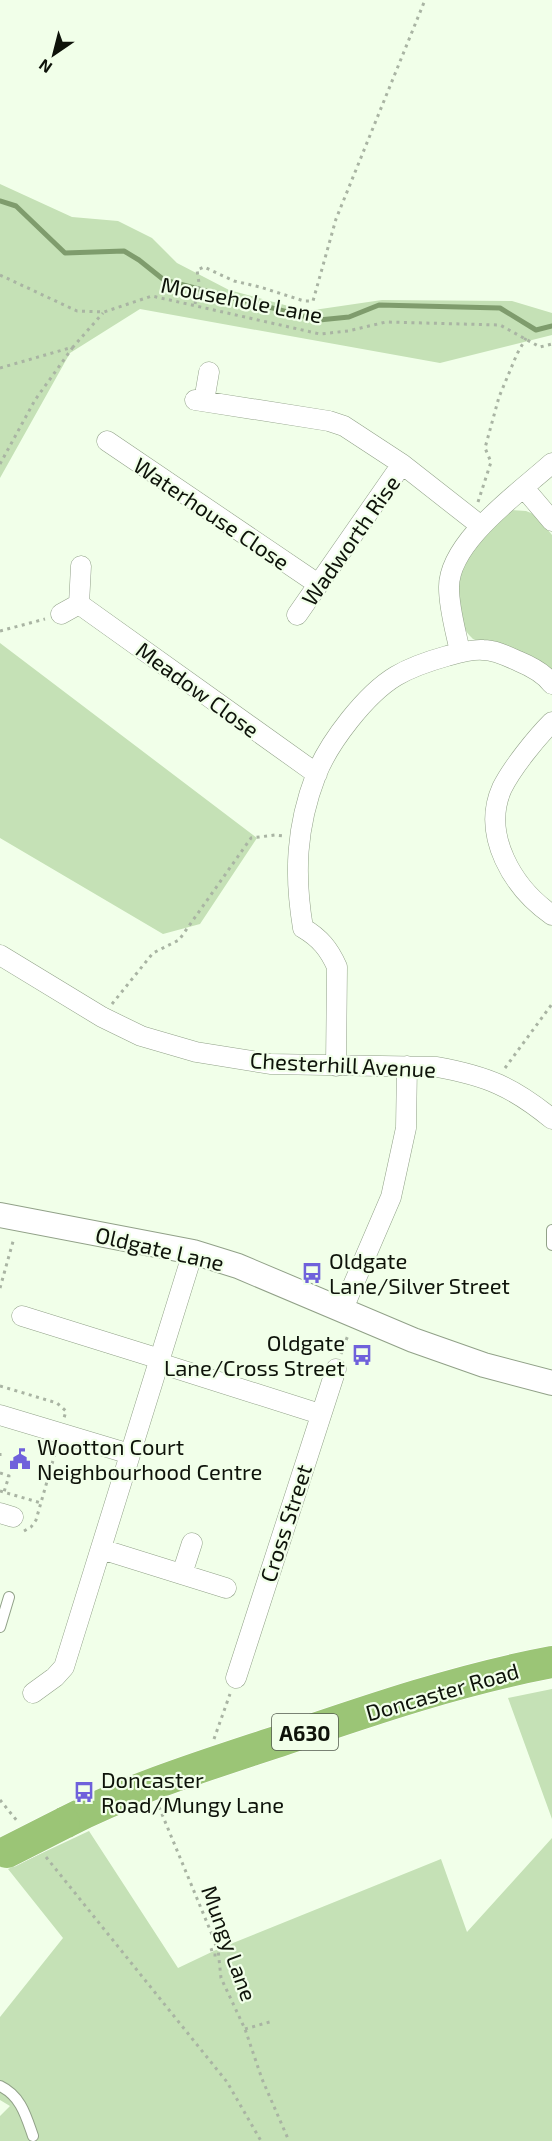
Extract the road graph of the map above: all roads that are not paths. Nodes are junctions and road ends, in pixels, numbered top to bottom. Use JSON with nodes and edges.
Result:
{"nodes":[{"id":1,"x":209,"y":372,"type":"dead end"},
{"id":2,"x":107,"y":441,"type":"dead end"},
{"id":3,"x":552,"y":463,"type":"edge"},
{"id":4,"x":402,"y":464,"type":"junction"},
{"id":5,"x":524,"y":488,"type":"junction"},
{"id":6,"x":475,"y":521,"type":"junction"},
{"id":7,"x":552,"y":521,"type":"edge"},
{"id":8,"x":81,"y":566,"type":"dead end"},
{"id":9,"x":318,"y":584,"type":"junction"},
{"id":10,"x":80,"y":604,"type":"junction"},
{"id":11,"x":61,"y":614,"type":"road end"},
{"id":12,"x":297,"y":615,"type":"dead end"},
{"id":13,"x":460,"y":652,"type":"junction"},
{"id":14,"x":552,"y":684,"type":"edge"},
{"id":15,"x":552,"y":722,"type":"edge"},
{"id":16,"x":317,"y":774,"type":"junction"},
{"id":17,"x":552,"y":915,"type":"edge"},
{"id":18,"x":0,"y":956,"type":"edge"},
{"id":19,"x":336,"y":1066,"type":"junction"},
{"id":20,"x":407,"y":1066,"type":"junction"},
{"id":21,"x":552,"y":1119,"type":"edge"},
{"id":22,"x":10,"y":1217,"type":"edge"},
{"id":23,"x":552,"y":1230,"type":"edge"},
{"id":24,"x":552,"y":1245,"type":"edge"},
{"id":25,"x":193,"y":1252,"type":"junction"},
{"id":26,"x":349,"y":1314,"type":"junction"},
{"id":27,"x":22,"y":1316,"type":"dead end"},
{"id":28,"x":159,"y":1361,"type":"junction"},
{"id":29,"x":336,"y":1369,"type":"road end"},
{"id":30,"x":552,"y":1383,"type":"edge"},
{"id":31,"x":320,"y":1414,"type":"junction"},
{"id":32,"x":0,"y":1415,"type":"edge"},
{"id":33,"x":130,"y":1454,"type":"junction"},
{"id":34,"x":192,"y":1543,"type":"dead end"},
{"id":35,"x":101,"y":1549,"type":"junction"},
{"id":36,"x":182,"y":1574,"type":"junction"},
{"id":37,"x":226,"y":1588,"type":"dead end"},
{"id":38,"x":9,"y":1597,"type":"dead end"},
{"id":39,"x":0,"y":1627,"type":"edge"},
{"id":40,"x":552,"y":1662,"type":"edge"},
{"id":41,"x":236,"y":1678,"type":"road end"},
{"id":42,"x":33,"y":1693,"type":"dead end"},
{"id":43,"x":10,"y":1845,"type":"edge"},
{"id":44,"x":0,"y":2086,"type":"edge"},
{"id":45,"x":33,"y":2136,"type":"dead end"}],
"edges":[{"from":1,"to":4,"type":"street"},
{"from":2,"to":9,"type":"street","name":"Waterhouse Close"},
{"from":3,"to":5,"type":"street"},
{"from":4,"to":6,"type":"street"},
{"from":4,"to":9,"type":"street","name":"Wadworth Rise"},
{"from":5,"to":6,"type":"street"},
{"from":5,"to":7,"type":"street"},
{"from":6,"to":13,"type":"street"},
{"from":8,"to":10,"type":"street"},
{"from":9,"to":12,"type":"street","name":"Wadworth Rise"},
{"from":10,"to":11,"type":"street"},
{"from":10,"to":16,"type":"street","name":"Meadow Close"},
{"from":13,"to":14,"type":"street"},
{"from":13,"to":16,"type":"street"},
{"from":15,"to":17,"type":"street"},
{"from":16,"to":19,"type":"street"},
{"from":18,"to":19,"type":"street","name":"Chesterhill Avenue"},
{"from":19,"to":20,"type":"street","name":"Chesterhill Avenue"},
{"from":20,"to":21,"type":"street","name":"Chesterhill Avenue"},
{"from":20,"to":26,"type":"street"},
{"from":22,"to":25,"type":"street","name":"Oldgate Lane"},
{"from":23,"to":24,"type":"lane"},
{"from":25,"to":26,"type":"street","name":"Oldgate Lane"},
{"from":25,"to":28,"type":"street"},
{"from":26,"to":30,"type":"street","name":"Oldgate Lane"},
{"from":27,"to":28,"type":"street"},
{"from":28,"to":31,"type":"street"},
{"from":28,"to":33,"type":"street"},
{"from":29,"to":31,"type":"street","name":"Cross Street"},
{"from":31,"to":41,"type":"street","name":"Cross Street"},
{"from":32,"to":33,"type":"street"},
{"from":33,"to":35,"type":"street"},
{"from":34,"to":36,"type":"street"},
{"from":35,"to":36,"type":"street"},
{"from":35,"to":42,"type":"street"},
{"from":36,"to":37,"type":"street"},
{"from":38,"to":39,"type":"lane"},
{"from":40,"to":43,"type":"main road","name":"Doncaster Road","number":"A630","bridge":true},
{"from":44,"to":45,"type":"lane"}]}
